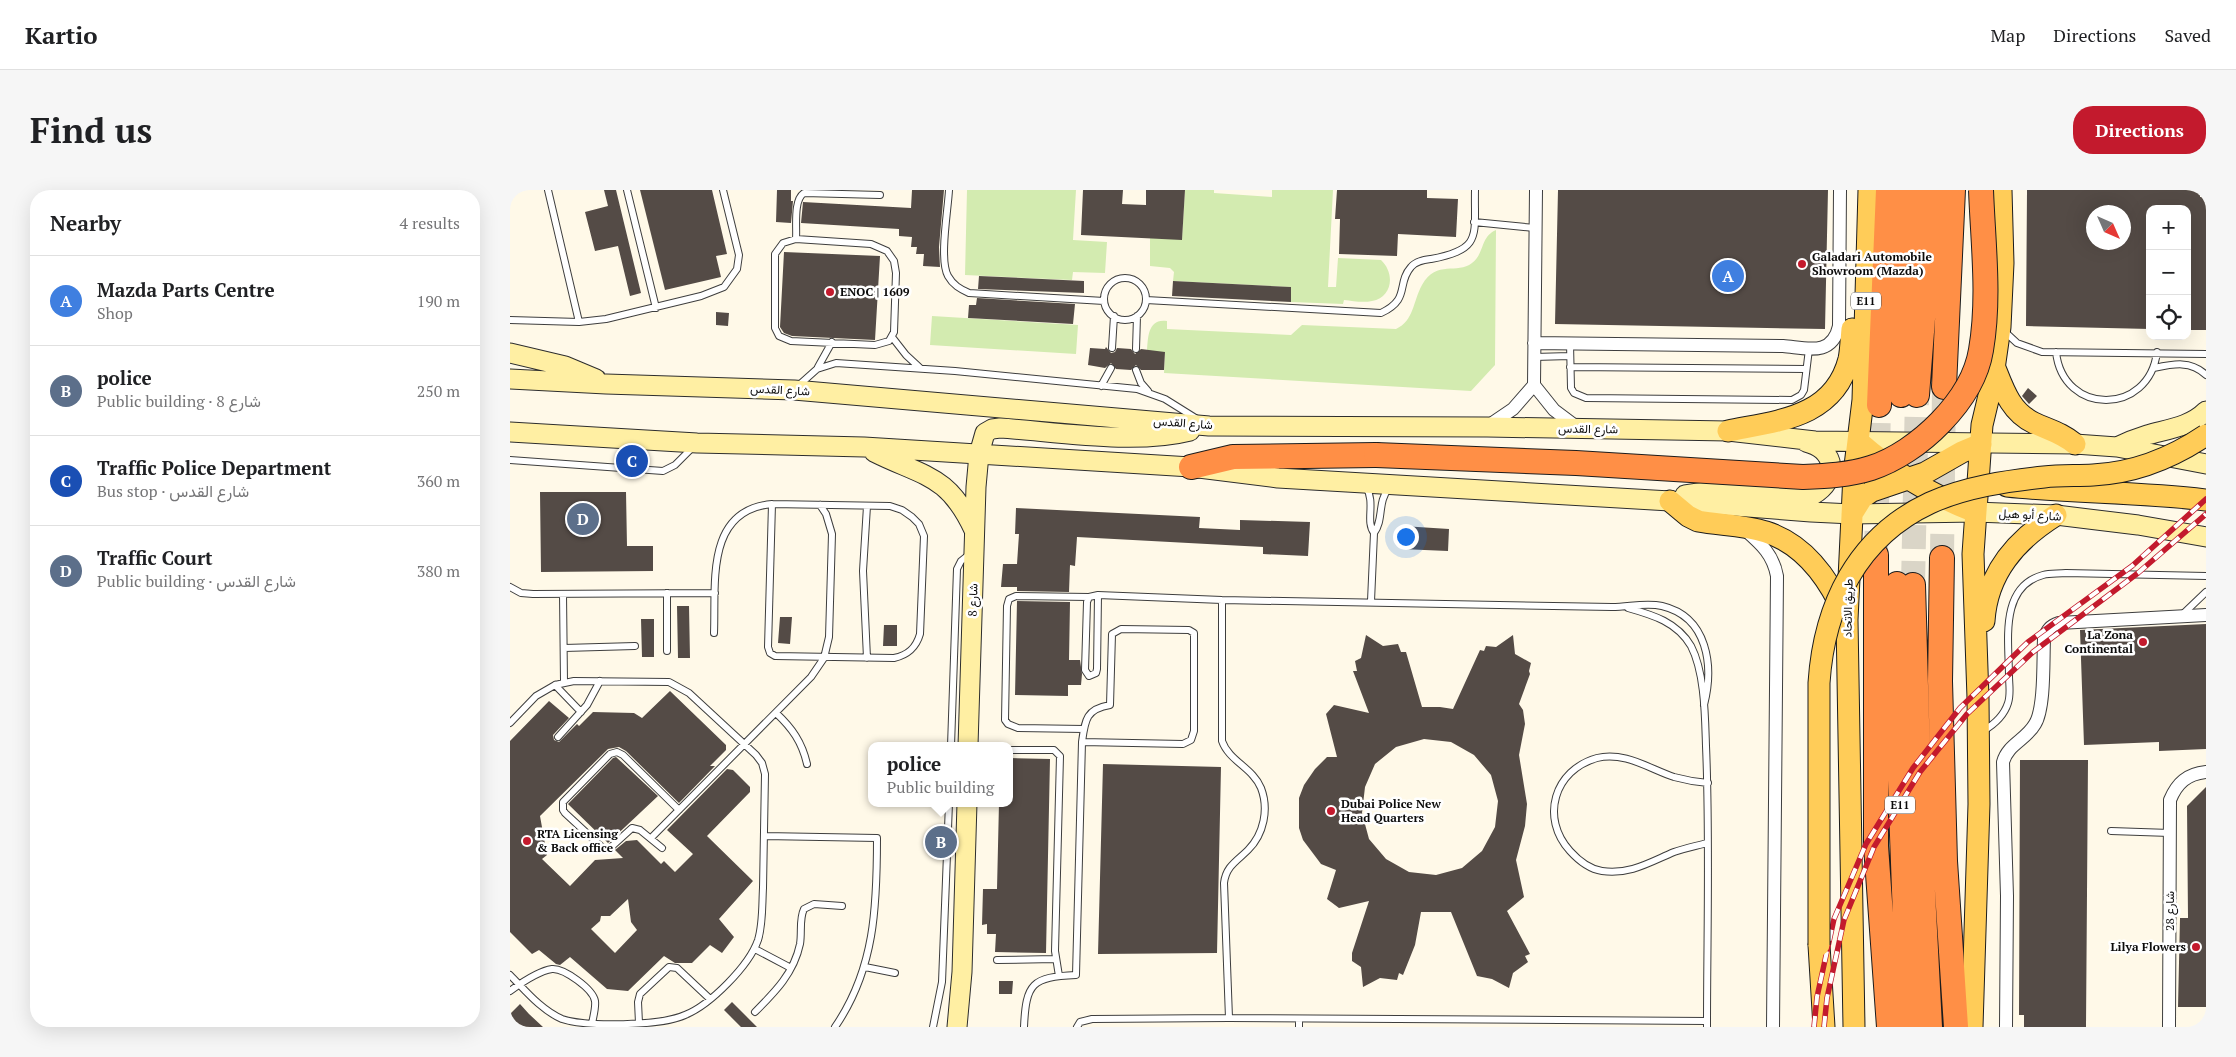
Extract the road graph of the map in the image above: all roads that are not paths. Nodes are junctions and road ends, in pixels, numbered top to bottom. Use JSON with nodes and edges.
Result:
{"nodes":[{"id":1,"x":548,"y":190,"type":"edge"},
{"id":2,"x":627,"y":190,"type":"edge"},
{"id":3,"x":723,"y":190,"type":"edge"},
{"id":4,"x":949,"y":190,"type":"edge"},
{"id":5,"x":1475,"y":190,"type":"edge"},
{"id":6,"x":1536,"y":190,"type":"edge"},
{"id":7,"x":1840,"y":190,"type":"edge"},
{"id":8,"x":1869,"y":190,"type":"edge"},
{"id":9,"x":1888,"y":190,"type":"edge"},
{"id":10,"x":1911,"y":190,"type":"edge"},
{"id":11,"x":1931,"y":190,"type":"edge"},
{"id":12,"x":1953,"y":190,"type":"edge"},
{"id":13,"x":1981,"y":190,"type":"edge"},
{"id":14,"x":2001,"y":190,"type":"edge"},
{"id":15,"x":880,"y":195,"type":"dead end"},
{"id":16,"x":1474,"y":222,"type":"junction"},
{"id":17,"x":1536,"y":228,"type":"junction"},
{"id":18,"x":796,"y":239,"type":"junction"},
{"id":19,"x":1146,"y":300,"type":"junction"},
{"id":20,"x":1104,"y":301,"type":"junction"},
{"id":21,"x":656,"y":308,"type":"junction"},
{"id":22,"x":1114,"y":316,"type":"junction"},
{"id":23,"x":1137,"y":316,"type":"junction"},
{"id":24,"x":510,"y":320,"type":"edge"},
{"id":25,"x":579,"y":322,"type":"junction"},
{"id":26,"x":2000,"y":327,"type":"junction"},
{"id":27,"x":892,"y":337,"type":"junction"},
{"id":28,"x":832,"y":342,"type":"junction"},
{"id":29,"x":1534,"y":343,"type":"junction"},
{"id":30,"x":1570,"y":343,"type":"junction"},
{"id":31,"x":1112,"y":348,"type":"dead end"},
{"id":32,"x":1136,"y":349,"type":"dead end"},
{"id":33,"x":1809,"y":349,"type":"junction"},
{"id":34,"x":2056,"y":352,"type":"junction"},
{"id":35,"x":2157,"y":352,"type":"junction"},
{"id":36,"x":510,"y":353,"type":"edge"},
{"id":37,"x":2206,"y":354,"type":"edge"},
{"id":38,"x":1570,"y":356,"type":"junction"},
{"id":39,"x":1534,"y":357,"type":"junction"},
{"id":40,"x":1570,"y":367,"type":"junction"},
{"id":41,"x":920,"y":368,"type":"junction"},
{"id":42,"x":1111,"y":368,"type":"dead end"},
{"id":43,"x":1994,"y":368,"type":"junction"},
{"id":44,"x":2154,"y":368,"type":"junction"},
{"id":45,"x":817,"y":369,"type":"junction"},
{"id":46,"x":1806,"y":369,"type":"junction"},
{"id":47,"x":1136,"y":370,"type":"dead end"},
{"id":48,"x":2206,"y":375,"type":"edge"},
{"id":49,"x":510,"y":378,"type":"edge"},
{"id":50,"x":606,"y":384,"type":"junction"},
{"id":51,"x":1534,"y":385,"type":"junction"},
{"id":52,"x":1101,"y":386,"type":"junction"},
{"id":53,"x":1944,"y":387,"type":"tunnel mouth"},
{"id":54,"x":794,"y":390,"type":"junction"},
{"id":55,"x":1148,"y":392,"type":"junction"},
{"id":56,"x":1879,"y":405,"type":"tunnel mouth"},
{"id":57,"x":2206,"y":411,"type":"edge"},
{"id":58,"x":1208,"y":426,"type":"junction"},
{"id":59,"x":1487,"y":427,"type":"junction"},
{"id":60,"x":1580,"y":429,"type":"junction"},
{"id":61,"x":510,"y":432,"type":"edge"},
{"id":62,"x":1728,"y":432,"type":"junction"},
{"id":63,"x":2206,"y":435,"type":"edge"},
{"id":64,"x":1801,"y":441,"type":"junction"},
{"id":65,"x":1858,"y":441,"type":"junction"},
{"id":66,"x":697,"y":443,"type":"junction"},
{"id":67,"x":1981,"y":444,"type":"junction"},
{"id":68,"x":2075,"y":444,"type":"junction"},
{"id":69,"x":864,"y":447,"type":"junction"},
{"id":70,"x":2117,"y":447,"type":"junction"},
{"id":71,"x":2206,"y":450,"type":"edge"},
{"id":72,"x":979,"y":454,"type":"junction"},
{"id":73,"x":2178,"y":459,"type":"junction"},
{"id":74,"x":510,"y":460,"type":"edge"},
{"id":75,"x":2206,"y":464,"type":"edge"},
{"id":76,"x":1191,"y":467,"type":"junction"},
{"id":77,"x":1908,"y":480,"type":"junction"},
{"id":78,"x":1362,"y":482,"type":"junction"},
{"id":79,"x":1393,"y":484,"type":"junction"},
{"id":80,"x":1998,"y":485,"type":"junction"},
{"id":81,"x":2206,"y":500,"type":"edge"},
{"id":82,"x":1670,"y":501,"type":"junction"},
{"id":83,"x":772,"y":504,"type":"junction"},
{"id":84,"x":820,"y":505,"type":"junction"},
{"id":85,"x":867,"y":506,"type":"junction"},
{"id":86,"x":1975,"y":512,"type":"junction"},
{"id":87,"x":1852,"y":514,"type":"junction"},
{"id":88,"x":2056,"y":516,"type":"junction"},
{"id":89,"x":2138,"y":525,"type":"junction"},
{"id":90,"x":1741,"y":526,"type":"junction"},
{"id":91,"x":2206,"y":526,"type":"edge"},
{"id":92,"x":1374,"y":533,"type":"junction"},
{"id":93,"x":2206,"y":536,"type":"edge"},
{"id":94,"x":975,"y":542,"type":"junction"},
{"id":95,"x":1876,"y":555,"type":"tunnel mouth"},
{"id":96,"x":1942,"y":558,"type":"tunnel mouth"},
{"id":97,"x":2206,"y":576,"type":"edge"},
{"id":98,"x":510,"y":588,"type":"edge"},
{"id":99,"x":2206,"y":592,"type":"edge"},
{"id":100,"x":666,"y":593,"type":"junction"},
{"id":101,"x":715,"y":593,"type":"junction"},
{"id":102,"x":563,"y":594,"type":"junction"},
{"id":103,"x":1098,"y":595,"type":"junction"},
{"id":104,"x":1088,"y":597,"type":"junction"},
{"id":105,"x":1222,"y":600,"type":"junction"},
{"id":106,"x":1370,"y":601,"type":"junction"},
{"id":107,"x":1624,"y":607,"type":"junction"},
{"id":108,"x":2206,"y":615,"type":"edge"},
{"id":109,"x":2180,"y":616,"type":"junction"},
{"id":110,"x":1847,"y":620,"type":"junction"},
{"id":111,"x":714,"y":633,"type":"dead end"},
{"id":112,"x":635,"y":646,"type":"dead end"},
{"id":113,"x":564,"y":648,"type":"junction"},
{"id":114,"x":667,"y":651,"type":"dead end"},
{"id":115,"x":824,"y":658,"type":"junction"},
{"id":116,"x":867,"y":658,"type":"junction"},
{"id":117,"x":600,"y":681,"type":"junction"},
{"id":118,"x":564,"y":682,"type":"junction"},
{"id":119,"x":555,"y":684,"type":"junction"},
{"id":120,"x":1978,"y":698,"type":"junction"},
{"id":121,"x":1704,"y":705,"type":"junction"},
{"id":122,"x":581,"y":712,"type":"junction"},
{"id":123,"x":776,"y":713,"type":"junction"},
{"id":124,"x":510,"y":722,"type":"edge"},
{"id":125,"x":1084,"y":729,"type":"junction"},
{"id":126,"x":1978,"y":734,"type":"junction"},
{"id":127,"x":558,"y":737,"type":"dead end"},
{"id":128,"x":951,"y":742,"type":"edge"},
{"id":129,"x":968,"y":742,"type":"edge"},
{"id":130,"x":1082,"y":742,"type":"junction"},
{"id":131,"x":744,"y":744,"type":"junction"},
{"id":132,"x":1013,"y":750,"type":"edge"},
{"id":133,"x":806,"y":764,"type":"dead end"},
{"id":134,"x":2206,"y":772,"type":"edge"},
{"id":135,"x":2206,"y":778,"type":"edge"},
{"id":136,"x":1708,"y":783,"type":"junction"},
{"id":137,"x":950,"y":807,"type":"edge"},
{"id":138,"x":966,"y":807,"type":"edge"},
{"id":139,"x":679,"y":810,"type":"junction"},
{"id":140,"x":2170,"y":829,"type":"junction"},
{"id":141,"x":2111,"y":830,"type":"dead end"},
{"id":142,"x":957,"y":835,"type":"junction"},
{"id":143,"x":764,"y":836,"type":"junction"},
{"id":144,"x":651,"y":838,"type":"junction"},
{"id":145,"x":1708,"y":843,"type":"junction"},
{"id":146,"x":662,"y":848,"type":"dead end"},
{"id":147,"x":842,"y":906,"type":"dead end"},
{"id":148,"x":754,"y":949,"type":"junction"},
{"id":149,"x":1055,"y":959,"type":"junction"},
{"id":150,"x":997,"y":960,"type":"dead end"},
{"id":151,"x":865,"y":967,"type":"junction"},
{"id":152,"x":792,"y":968,"type":"junction"},
{"id":153,"x":895,"y":973,"type":"dead end"},
{"id":154,"x":510,"y":975,"type":"edge"},
{"id":155,"x":1059,"y":976,"type":"junction"},
{"id":156,"x":520,"y":984,"type":"junction"},
{"id":157,"x":510,"y":991,"type":"edge"},
{"id":158,"x":710,"y":999,"type":"junction"},
{"id":159,"x":755,"y":1012,"type":"dead end"},
{"id":160,"x":1229,"y":1018,"type":"junction"},
{"id":161,"x":1299,"y":1019,"type":"junction"},
{"id":162,"x":639,"y":1023,"type":"junction"},
{"id":163,"x":1707,"y":1024,"type":"edge"},
{"id":164,"x":597,"y":1025,"type":"edge"},
{"id":165,"x":627,"y":1026,"type":"edge"},
{"id":166,"x":835,"y":1027,"type":"edge"},
{"id":167,"x":933,"y":1027,"type":"edge"},
{"id":168,"x":957,"y":1027,"type":"edge"},
{"id":169,"x":1024,"y":1027,"type":"edge"},
{"id":170,"x":1076,"y":1027,"type":"edge"},
{"id":171,"x":1299,"y":1027,"type":"edge"},
{"id":172,"x":1773,"y":1027,"type":"edge"},
{"id":173,"x":1824,"y":1027,"type":"edge"},
{"id":174,"x":1854,"y":1027,"type":"edge"},
{"id":175,"x":1890,"y":1027,"type":"edge"},
{"id":176,"x":1909,"y":1027,"type":"edge"},
{"id":177,"x":1930,"y":1027,"type":"edge"},
{"id":178,"x":1956,"y":1027,"type":"edge"},
{"id":179,"x":1972,"y":1027,"type":"edge"},
{"id":180,"x":2006,"y":1027,"type":"edge"},
{"id":181,"x":2169,"y":1027,"type":"edge"}],
"edges":[{"from":1,"to":25,"type":"lane"},
{"from":2,"to":21,"type":"lane"},
{"from":3,"to":21,"type":"lane"},
{"from":4,"to":20,"type":"lane"},
{"from":5,"to":16,"type":"lane"},
{"from":6,"to":17,"type":"street"},
{"from":7,"to":33,"type":"street"},
{"from":8,"to":62,"type":"main road"},
{"from":8,"to":65,"type":"main road","name":"طريق الاتحاد","number":"E11"},
{"from":9,"to":56,"type":"highway"},
{"from":10,"to":11,"type":"highway"},
{"from":12,"to":53,"type":"highway"},
{"from":13,"to":76,"type":"highway","bridge":true},
{"from":14,"to":26,"type":"main road"},
{"from":15,"to":18,"type":"lane"},
{"from":16,"to":17,"type":"lane"},
{"from":16,"to":19,"type":"lane"},
{"from":17,"to":29,"type":"street"},
{"from":18,"to":27,"type":"lane"},
{"from":18,"to":28,"type":"lane"},
{"from":19,"to":20,"type":"lane"},
{"from":19,"to":23,"type":"lane"},
{"from":20,"to":22,"type":"lane"},
{"from":21,"to":25,"type":"lane"},
{"from":22,"to":23,"type":"lane"},
{"from":22,"to":31,"type":"lane"},
{"from":23,"to":32,"type":"lane"},
{"from":24,"to":25,"type":"lane"},
{"from":26,"to":34,"type":"lane"},
{"from":26,"to":43,"type":"main road"},
{"from":27,"to":28,"type":"lane"},
{"from":27,"to":41,"type":"lane"},
{"from":28,"to":45,"type":"lane"},
{"from":29,"to":30,"type":"street"},
{"from":29,"to":39,"type":"street"},
{"from":30,"to":33,"type":"street"},
{"from":30,"to":38,"type":"lane"},
{"from":33,"to":46,"type":"lane"},
{"from":34,"to":35,"type":"lane"},
{"from":34,"to":44,"type":"lane"},
{"from":35,"to":37,"type":"lane"},
{"from":35,"to":44,"type":"lane"},
{"from":36,"to":50,"type":"main road"},
{"from":38,"to":39,"type":"lane"},
{"from":38,"to":40,"type":"lane"},
{"from":39,"to":51,"type":"street"},
{"from":40,"to":46,"type":"lane"},
{"from":40,"to":46,"type":"lane"},
{"from":41,"to":45,"type":"lane"},
{"from":41,"to":52,"type":"lane"},
{"from":42,"to":52,"type":"lane"},
{"from":43,"to":67,"type":"main road"},
{"from":43,"to":68,"type":"main road"},
{"from":44,"to":48,"type":"lane"},
{"from":45,"to":54,"type":"lane"},
{"from":47,"to":55,"type":"lane"},
{"from":49,"to":50,"type":"main road","name":"شارع القدس"},
{"from":50,"to":54,"type":"main road","name":"شارع القدس"},
{"from":51,"to":59,"type":"street"},
{"from":51,"to":60,"type":"street"},
{"from":52,"to":55,"type":"lane"},
{"from":54,"to":58,"type":"main road","name":"شارع القدس"},
{"from":55,"to":58,"type":"lane"},
{"from":57,"to":70,"type":"main road"},
{"from":58,"to":59,"type":"main road","name":"شارع القدس"},
{"from":58,"to":72,"type":"main road","name":"شارع 8"},
{"from":59,"to":60,"type":"main road","name":"شارع القدس"},
{"from":60,"to":62,"type":"main road","name":"شارع القدس"},
{"from":61,"to":66,"type":"main road"},
{"from":62,"to":64,"type":"main road","name":"شارع القدس"},
{"from":63,"to":80,"type":"main road","bridge":true},
{"from":64,"to":65,"type":"main road","name":"شارع القدس"},
{"from":64,"to":82,"type":"main road"},
{"from":65,"to":67,"type":"main road"},
{"from":65,"to":77,"type":"main road"},
{"from":65,"to":87,"type":"main road","name":"طريق الاتحاد","number":"E11"},
{"from":66,"to":69,"type":"main road"},
{"from":66,"to":74,"type":"lane"},
{"from":67,"to":68,"type":"main road"},
{"from":67,"to":77,"type":"main road"},
{"from":67,"to":86,"type":"main road"},
{"from":68,"to":70,"type":"main road"},
{"from":69,"to":72,"type":"main road"},
{"from":69,"to":94,"type":"main road"},
{"from":70,"to":73,"type":"main road"},
{"from":71,"to":73,"type":"main road"},
{"from":72,"to":76,"type":"main road"},
{"from":72,"to":94,"type":"main road","name":"شارع 8"},
{"from":73,"to":75,"type":"main road"},
{"from":76,"to":78,"type":"main road"},
{"from":77,"to":86,"type":"main road"},
{"from":77,"to":87,"type":"main road"},
{"from":78,"to":79,"type":"main road"},
{"from":78,"to":92,"type":"lane"},
{"from":79,"to":82,"type":"main road"},
{"from":79,"to":92,"type":"lane"},
{"from":80,"to":81,"type":"main road"},
{"from":80,"to":173,"type":"main road","bridge":true},
{"from":82,"to":87,"type":"main road"},
{"from":82,"to":90,"type":"main road"},
{"from":83,"to":84,"type":"lane"},
{"from":83,"to":101,"type":"lane"},
{"from":83,"to":115,"type":"lane"},
{"from":84,"to":85,"type":"lane"},
{"from":84,"to":115,"type":"lane"},
{"from":85,"to":116,"type":"lane"},
{"from":85,"to":116,"type":"lane"},
{"from":86,"to":87,"type":"main road","name":"شارع أبو هيل"},
{"from":86,"to":88,"type":"main road","name":"شارع أبو هيل"},
{"from":86,"to":120,"type":"main road"},
{"from":87,"to":110,"type":"main road","name":"طريق الاتحاد","number":"E11"},
{"from":88,"to":89,"type":"main road","name":"شارع أبو هيل"},
{"from":88,"to":120,"type":"main road"},
{"from":89,"to":91,"type":"main road"},
{"from":89,"to":93,"type":"main road","name":"شارع أبو هيل"},
{"from":90,"to":110,"type":"main road"},
{"from":90,"to":172,"type":"street"},
{"from":92,"to":106,"type":"lane"},
{"from":94,"to":128,"type":"lane"},
{"from":94,"to":129,"type":"main road","name":"شارع 8"},
{"from":95,"to":175,"type":"highway"},
{"from":96,"to":178,"type":"highway"},
{"from":97,"to":126,"type":"lane"},
{"from":98,"to":102,"type":"lane"},
{"from":99,"to":109,"type":"lane"},
{"from":100,"to":101,"type":"lane"},
{"from":100,"to":102,"type":"lane"},
{"from":100,"to":114,"type":"lane"},
{"from":101,"to":111,"type":"lane"},
{"from":102,"to":113,"type":"lane"},
{"from":103,"to":104,"type":"lane"},
{"from":103,"to":104,"type":"lane"},
{"from":103,"to":105,"type":"lane"},
{"from":104,"to":125,"type":"lane"},
{"from":105,"to":106,"type":"lane"},
{"from":105,"to":160,"type":"lane"},
{"from":106,"to":107,"type":"lane"},
{"from":107,"to":121,"type":"lane"},
{"from":107,"to":121,"type":"lane"},
{"from":108,"to":109,"type":"street"},
{"from":109,"to":180,"type":"street"},
{"from":110,"to":174,"type":"main road","name":"طريق الاتحاد","number":"E11"},
{"from":112,"to":113,"type":"lane"},
{"from":113,"to":118,"type":"lane"},
{"from":115,"to":116,"type":"lane"},
{"from":115,"to":123,"type":"lane"},
{"from":117,"to":118,"type":"lane"},
{"from":117,"to":122,"type":"lane"},
{"from":117,"to":131,"type":"lane"},
{"from":118,"to":119,"type":"lane"},
{"from":119,"to":122,"type":"lane"},
{"from":119,"to":124,"type":"lane"},
{"from":120,"to":126,"type":"main road"},
{"from":121,"to":136,"type":"lane"},
{"from":122,"to":127,"type":"lane"},
{"from":123,"to":131,"type":"lane"},
{"from":123,"to":133,"type":"lane"},
{"from":125,"to":130,"type":"lane"},
{"from":125,"to":130,"type":"lane"},
{"from":126,"to":179,"type":"main road"},
{"from":130,"to":155,"type":"lane"},
{"from":131,"to":139,"type":"lane"},
{"from":131,"to":143,"type":"lane"},
{"from":132,"to":149,"type":"lane"},
{"from":134,"to":140,"type":"street","name":"شارع 28"},
{"from":135,"to":140,"type":"street"},
{"from":136,"to":145,"type":"lane"},
{"from":136,"to":145,"type":"lane"},
{"from":137,"to":142,"type":"lane"},
{"from":138,"to":142,"type":"main road"},
{"from":139,"to":144,"type":"lane"},
{"from":139,"to":144,"type":"lane"},
{"from":140,"to":141,"type":"lane"},
{"from":140,"to":181,"type":"street","name":"شارع 28"},
{"from":142,"to":167,"type":"lane"},
{"from":142,"to":168,"type":"main road"},
{"from":143,"to":148,"type":"lane"},
{"from":143,"to":151,"type":"lane"},
{"from":144,"to":146,"type":"lane"},
{"from":145,"to":163,"type":"lane"},
{"from":147,"to":152,"type":"lane"},
{"from":148,"to":152,"type":"lane"},
{"from":148,"to":158,"type":"lane"},
{"from":149,"to":150,"type":"lane"},
{"from":149,"to":155,"type":"lane"},
{"from":151,"to":153,"type":"lane"},
{"from":151,"to":166,"type":"lane"},
{"from":152,"to":159,"type":"lane"},
{"from":154,"to":156,"type":"lane"},
{"from":155,"to":169,"type":"lane"},
{"from":156,"to":157,"type":"lane"},
{"from":156,"to":164,"type":"lane"},
{"from":156,"to":164,"type":"lane"},
{"from":158,"to":162,"type":"lane"},
{"from":158,"to":162,"type":"lane"},
{"from":160,"to":161,"type":"lane"},
{"from":160,"to":170,"type":"lane"},
{"from":161,"to":163,"type":"lane"},
{"from":161,"to":171,"type":"lane"},
{"from":162,"to":165,"type":"lane"},
{"from":164,"to":165,"type":"lane"},
{"from":176,"to":177,"type":"highway","number":"E11"}]}
